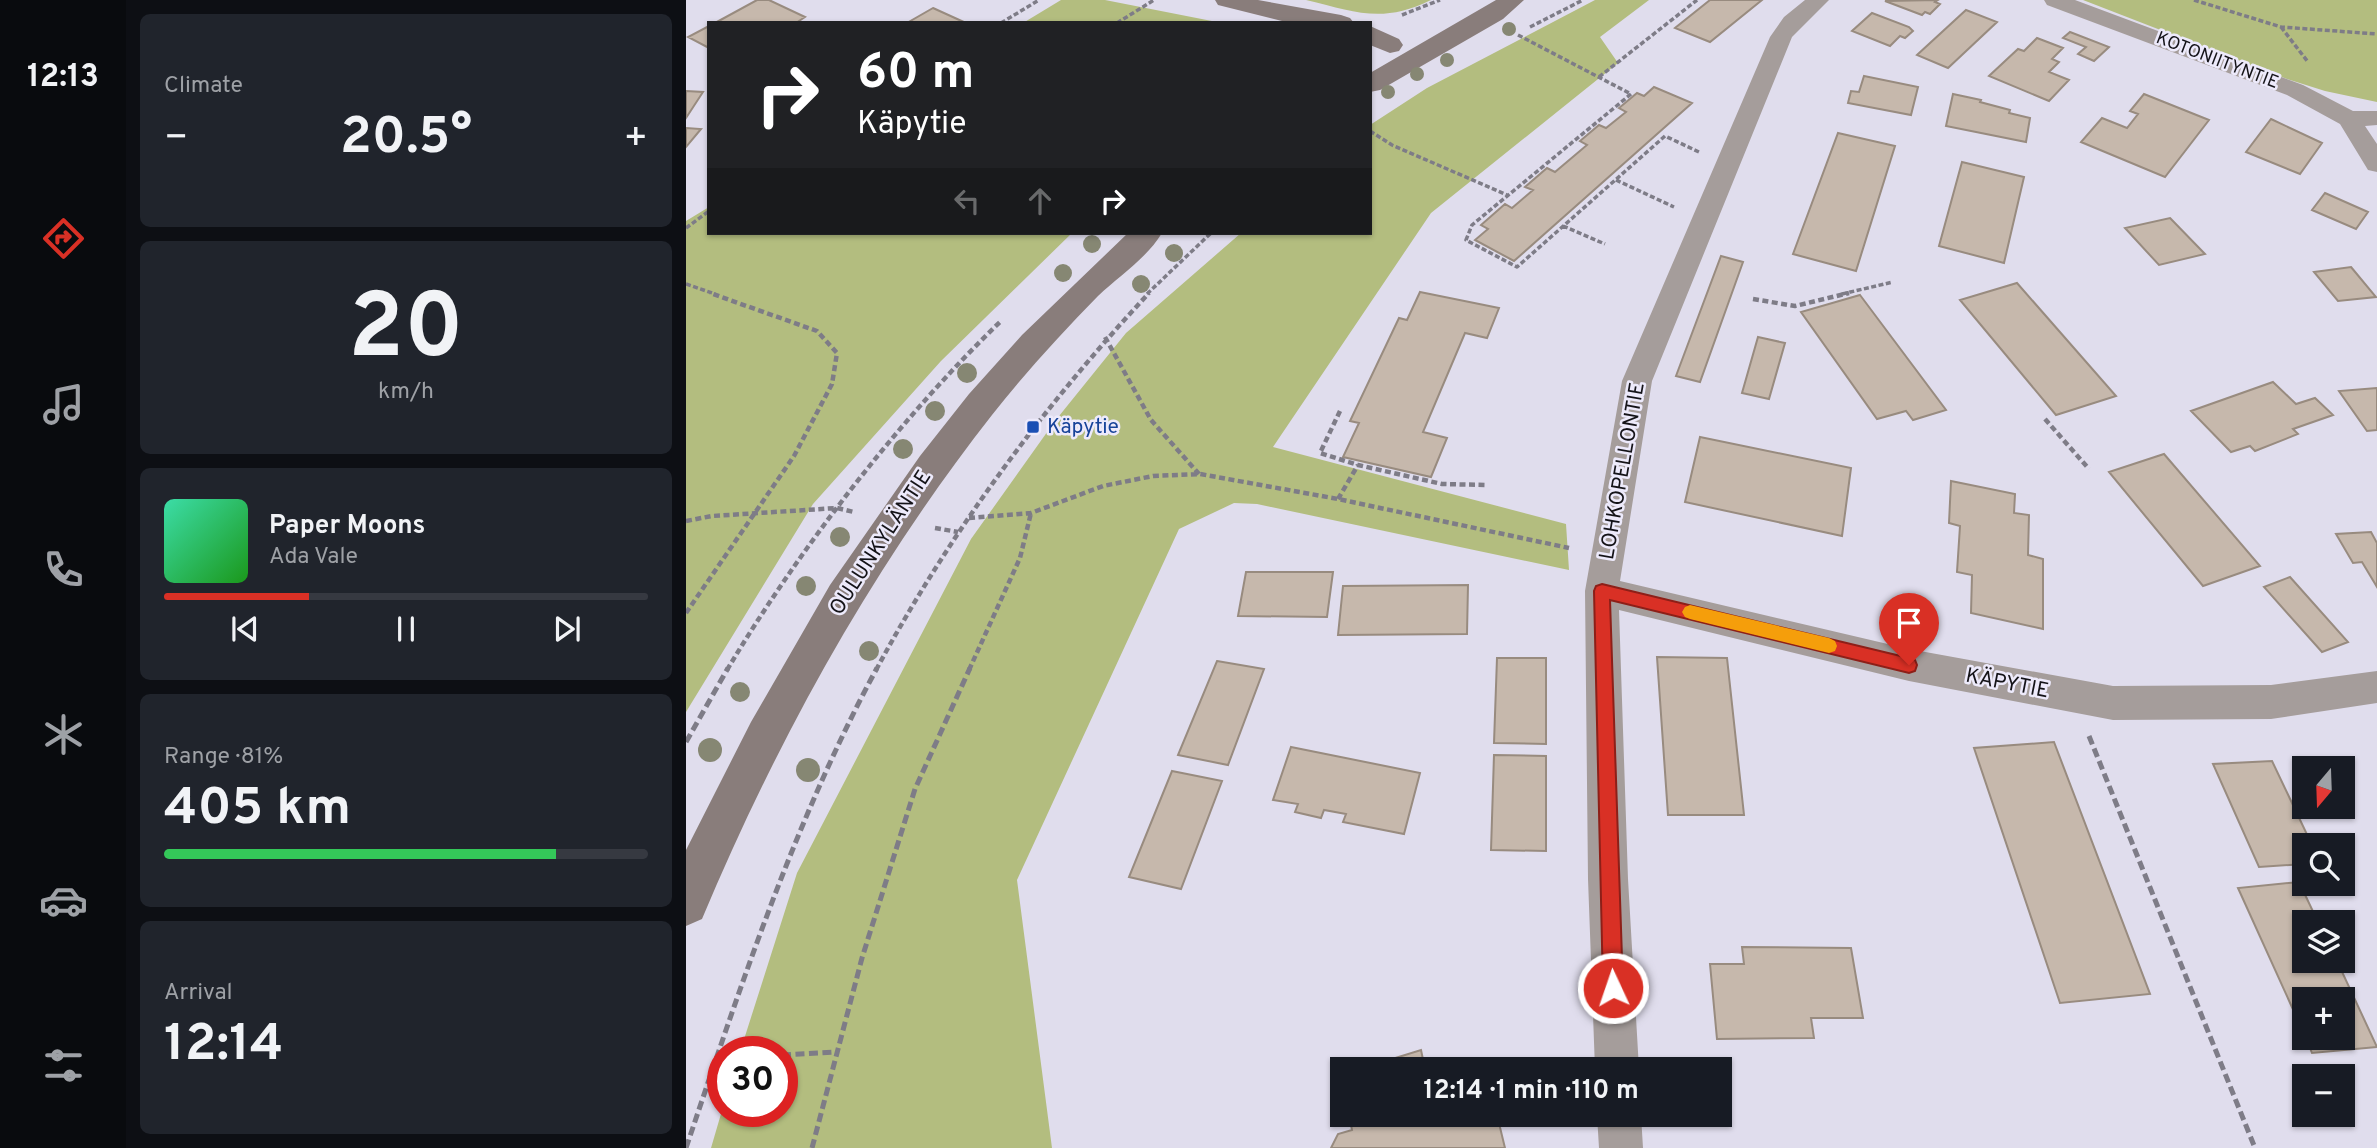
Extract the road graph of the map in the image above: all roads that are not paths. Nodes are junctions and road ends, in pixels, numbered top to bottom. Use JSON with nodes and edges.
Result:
{"nodes":[{"id":1,"x":1227,"y":0,"type":"edge"},
{"id":2,"x":1497,"y":0,"type":"edge"},
{"id":3,"x":1512,"y":0,"type":"edge"},
{"id":4,"x":1818,"y":0,"type":"edge"},
{"id":5,"x":2055,"y":0,"type":"edge"},
{"id":6,"x":1296,"y":20,"type":"edge"},
{"id":7,"x":1379,"y":54,"type":"edge"},
{"id":8,"x":1372,"y":78,"type":"edge"},
{"id":9,"x":2377,"y":118,"type":"edge"},
{"id":10,"x":2349,"y":119,"type":"junction"},
{"id":11,"x":2377,"y":164,"type":"edge"},
{"id":12,"x":1145,"y":235,"type":"edge"},
{"id":13,"x":1605,"y":574,"type":"junction"},
{"id":14,"x":2377,"y":687,"type":"edge"},
{"id":15,"x":686,"y":903,"type":"edge"},
{"id":16,"x":1616,"y":1057,"type":"edge"},
{"id":17,"x":1620,"y":1127,"type":"edge"},
{"id":18,"x":1621,"y":1148,"type":"edge"}],
"edges":[{"from":1,"to":6,"type":"main road"},
{"from":2,"to":7,"type":"main road"},
{"from":3,"to":7,"type":"main road"},
{"from":4,"to":13,"type":"street","name":"LOHKOPELLONTIE"},
{"from":5,"to":10,"type":"street","name":"KOTONIITYNTIE"},
{"from":7,"to":8,"type":"main road"},
{"from":9,"to":10,"type":"street"},
{"from":10,"to":11,"type":"street"},
{"from":12,"to":15,"type":"main road","name":"OULUNKYLÄNTIE"},
{"from":13,"to":14,"type":"street","name":"KÄPYTIE"},
{"from":13,"to":16,"type":"street","name":"LOHKOPELLONTIE"},
{"from":17,"to":18,"type":"street"}]}
